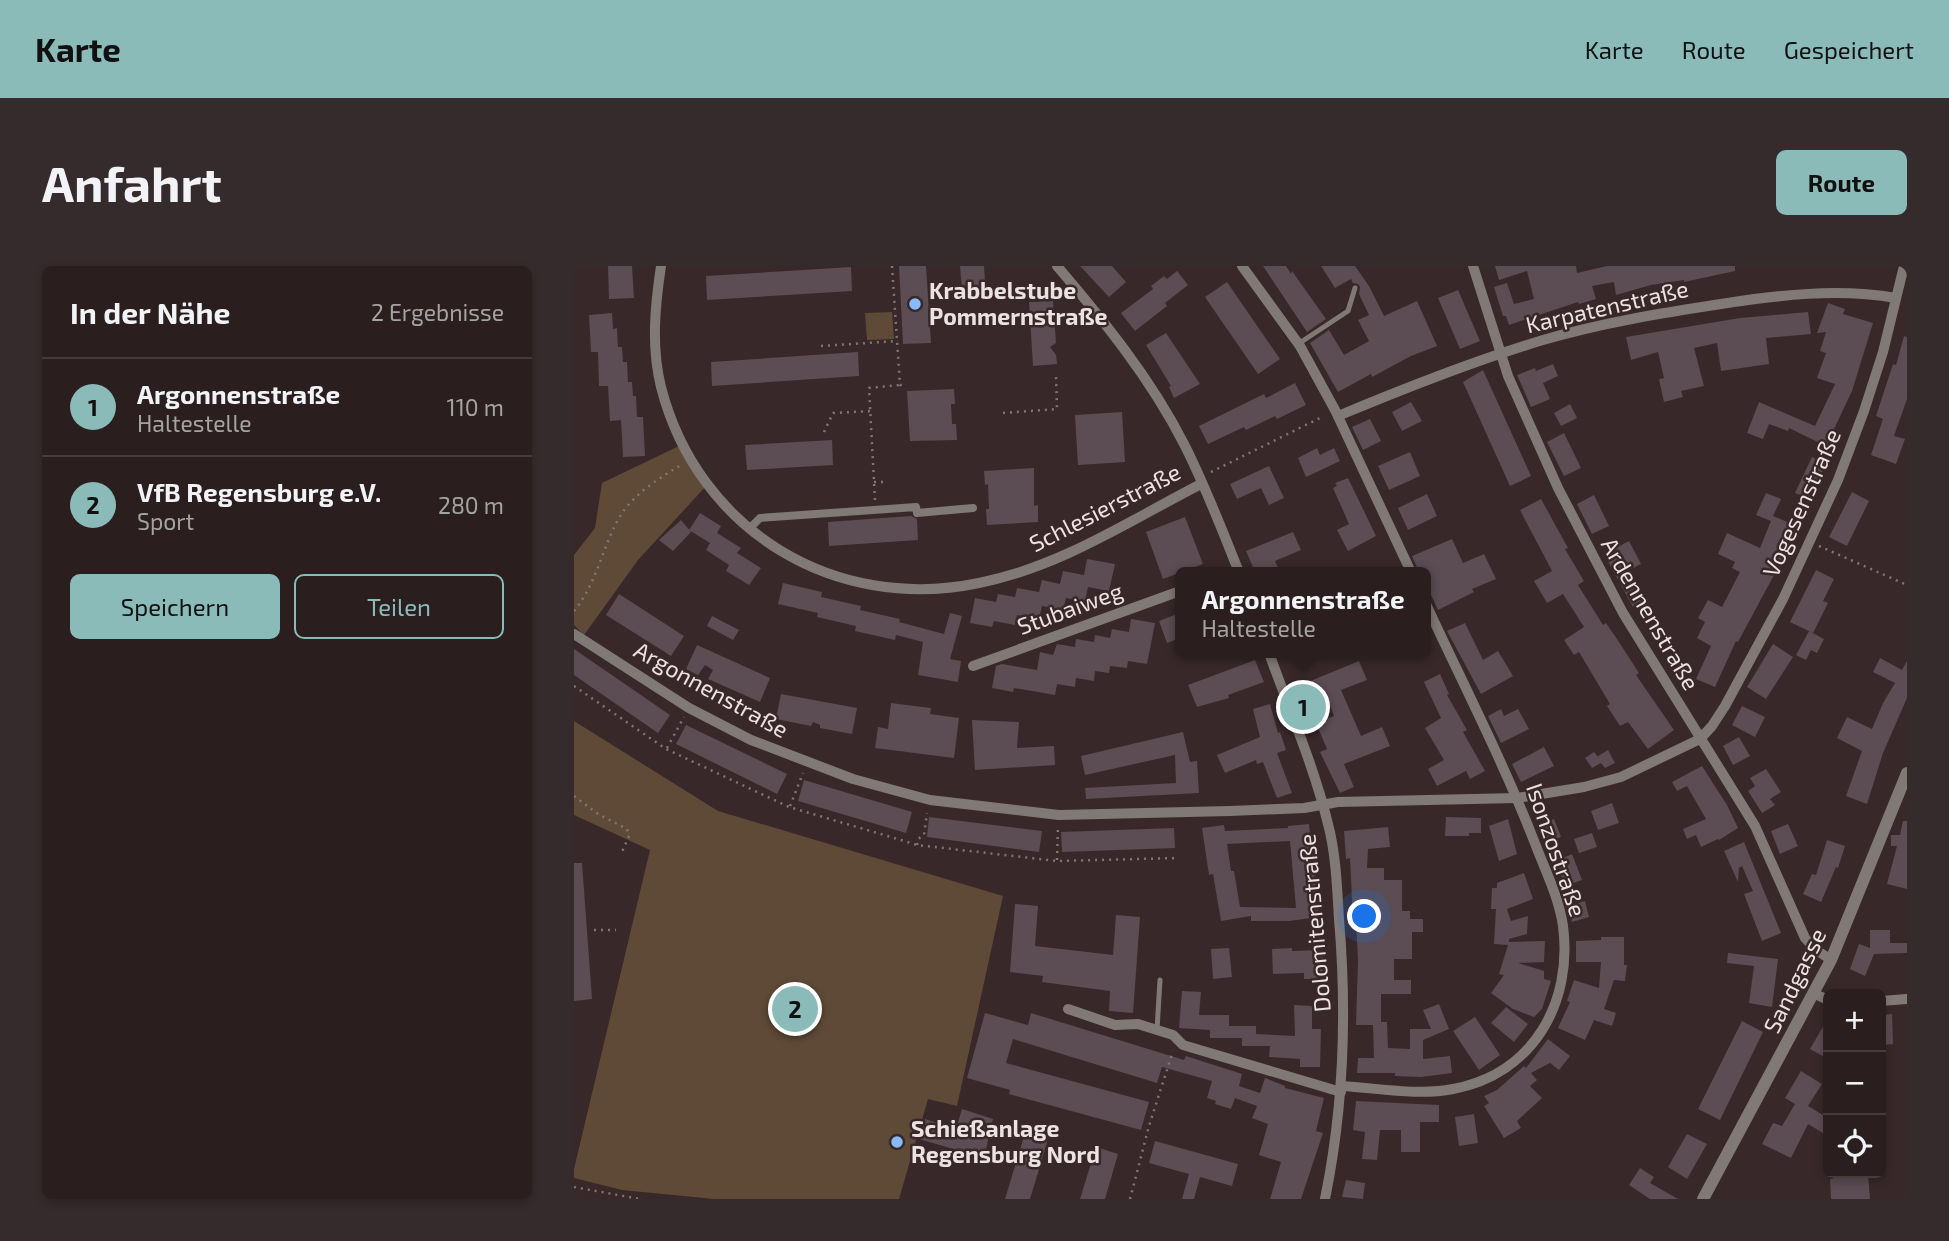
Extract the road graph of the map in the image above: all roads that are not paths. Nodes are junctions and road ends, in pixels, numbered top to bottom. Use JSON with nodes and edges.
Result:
{"nodes":[{"id":1,"x":661,"y":266,"type":"edge"},
{"id":2,"x":1057,"y":266,"type":"edge"},
{"id":3,"x":1474,"y":266,"type":"edge"},
{"id":4,"x":1904,"y":266,"type":"edge"},
{"id":5,"x":1248,"y":268,"type":"edge"},
{"id":6,"x":1355,"y":288,"type":"dead end"},
{"id":7,"x":1896,"y":298,"type":"junction"},
{"id":8,"x":1298,"y":344,"type":"junction"},
{"id":9,"x":1500,"y":355,"type":"junction"},
{"id":10,"x":1333,"y":415,"type":"junction"},
{"id":11,"x":1200,"y":481,"type":"junction"},
{"id":12,"x":973,"y":508,"type":"dead end"},
{"id":13,"x":750,"y":529,"type":"junction"},
{"id":14,"x":1237,"y":567,"type":"edge"},
{"id":15,"x":1409,"y":567,"type":"edge"},
{"id":16,"x":1175,"y":593,"type":"edge"},
{"id":17,"x":1431,"y":615,"type":"edge"},
{"id":18,"x":574,"y":634,"type":"edge"},
{"id":19,"x":1271,"y":658,"type":"edge"},
{"id":20,"x":974,"y":666,"type":"dead end"},
{"id":21,"x":1700,"y":739,"type":"junction"},
{"id":22,"x":1907,"y":773,"type":"edge"},
{"id":23,"x":1517,"y":798,"type":"junction"},
{"id":24,"x":1323,"y":805,"type":"junction"},
{"id":25,"x":1831,"y":960,"type":"junction"},
{"id":26,"x":1160,"y":980,"type":"dead end"},
{"id":27,"x":1815,"y":994,"type":"junction"},
{"id":28,"x":1823,"y":998,"type":"edge"},
{"id":29,"x":1907,"y":999,"type":"edge"},
{"id":30,"x":1886,"y":1001,"type":"edge"},
{"id":31,"x":1068,"y":1009,"type":"dead end"},
{"id":32,"x":1157,"y":1030,"type":"junction"},
{"id":33,"x":1342,"y":1089,"type":"junction"},
{"id":34,"x":1325,"y":1199,"type":"edge"},
{"id":35,"x":1703,"y":1199,"type":"edge"}],
"edges":[{"from":1,"to":13,"type":"street","name":"Schlesierstraße"},
{"from":2,"to":11,"type":"street"},
{"from":3,"to":9,"type":"street","name":"Ardennenstraße"},
{"from":4,"to":7,"type":"street","name":"Vogesenstraße"},
{"from":5,"to":8,"type":"street"},
{"from":6,"to":8,"type":"lane"},
{"from":7,"to":9,"type":"street","name":"Karpatenstraße"},
{"from":7,"to":21,"type":"street","name":"Vogesenstraße"},
{"from":8,"to":10,"type":"street"},
{"from":9,"to":10,"type":"street","name":"Karpatenstraße"},
{"from":9,"to":21,"type":"street","name":"Ardennenstraße"},
{"from":10,"to":15,"type":"street"},
{"from":11,"to":13,"type":"street","name":"Schlesierstraße"},
{"from":11,"to":14,"type":"street"},
{"from":12,"to":13,"type":"street"},
{"from":16,"to":20,"type":"street","name":"Stubaiweg"},
{"from":17,"to":23,"type":"street","name":"Isonzostraße"},
{"from":18,"to":24,"type":"street","name":"Argonnenstraße"},
{"from":19,"to":24,"type":"street","name":"Dolomitenstraße"},
{"from":21,"to":23,"type":"street","name":"Argonnenstraße"},
{"from":21,"to":25,"type":"street","name":"Ardennenstraße"},
{"from":22,"to":25,"type":"street","name":"Sandgasse"},
{"from":23,"to":24,"type":"street","name":"Argonnenstraße"},
{"from":23,"to":33,"type":"street","name":"Isonzostraße"},
{"from":24,"to":33,"type":"street","name":"Dolomitenstraße"},
{"from":25,"to":27,"type":"street","name":"Sandgasse"},
{"from":26,"to":32,"type":"lane"},
{"from":27,"to":28,"type":"street"},
{"from":27,"to":35,"type":"street","name":"Sandgasse"},
{"from":29,"to":30,"type":"street"},
{"from":31,"to":32,"type":"street","name":"Isonzostraße"},
{"from":32,"to":33,"type":"street","name":"Isonzostraße"},
{"from":33,"to":34,"type":"street","name":"Dolomitenstraße"}]}
